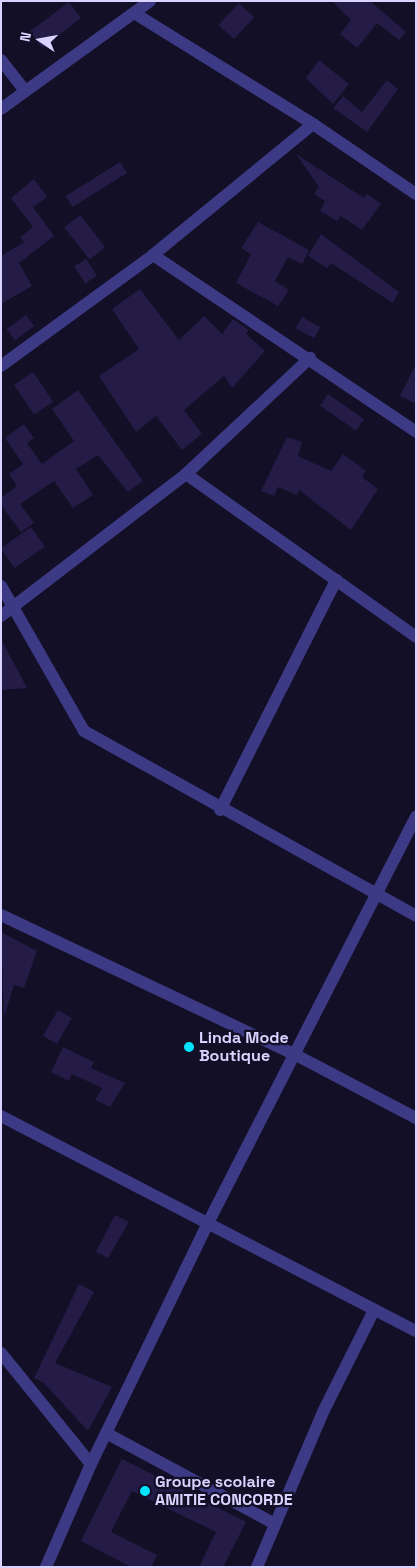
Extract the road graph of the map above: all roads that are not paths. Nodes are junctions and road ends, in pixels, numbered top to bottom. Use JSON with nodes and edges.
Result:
{"nodes":[{"id":1,"x":150,"y":1,"type":"edge"},
{"id":2,"x":134,"y":13,"type":"junction"},
{"id":3,"x":1,"y":60,"type":"edge"},
{"id":4,"x":24,"y":91,"type":"junction"},
{"id":5,"x":1,"y":109,"type":"edge"},
{"id":6,"x":313,"y":124,"type":"junction"},
{"id":7,"x":416,"y":194,"type":"edge"},
{"id":8,"x":153,"y":255,"type":"junction"},
{"id":9,"x":310,"y":358,"type":"junction"},
{"id":10,"x":1,"y":366,"type":"edge"},
{"id":11,"x":416,"y":432,"type":"edge"},
{"id":12,"x":186,"y":474,"type":"junction"},
{"id":13,"x":336,"y":580,"type":"junction"},
{"id":14,"x":1,"y":586,"type":"edge"},
{"id":15,"x":13,"y":607,"type":"junction"},
{"id":16,"x":1,"y":616,"type":"edge"},
{"id":17,"x":416,"y":637,"type":"edge"},
{"id":18,"x":220,"y":810,"type":"junction"},
{"id":19,"x":416,"y":816,"type":"edge"},
{"id":20,"x":375,"y":896,"type":"junction"},
{"id":21,"x":1,"y":916,"type":"edge"},
{"id":22,"x":416,"y":916,"type":"edge"},
{"id":23,"x":294,"y":1054,"type":"junction"},
{"id":24,"x":1,"y":1116,"type":"edge"},
{"id":25,"x":416,"y":1118,"type":"edge"},
{"id":26,"x":207,"y":1225,"type":"junction"},
{"id":27,"x":374,"y":1310,"type":"junction"},
{"id":28,"x":416,"y":1332,"type":"edge"},
{"id":29,"x":1,"y":1353,"type":"edge"},
{"id":30,"x":106,"y":1433,"type":"junction"},
{"id":31,"x":90,"y":1464,"type":"junction"},
{"id":32,"x":276,"y":1524,"type":"junction"},
{"id":33,"x":46,"y":1567,"type":"edge"},
{"id":34,"x":257,"y":1567,"type":"edge"}],
"edges":[{"from":1,"to":2,"type":"street"},
{"from":2,"to":4,"type":"street"},
{"from":2,"to":6,"type":"street"},
{"from":3,"to":4,"type":"street"},
{"from":4,"to":5,"type":"street"},
{"from":6,"to":7,"type":"street"},
{"from":6,"to":8,"type":"street"},
{"from":8,"to":9,"type":"street"},
{"from":8,"to":10,"type":"street"},
{"from":9,"to":11,"type":"street"},
{"from":9,"to":12,"type":"street"},
{"from":12,"to":13,"type":"street"},
{"from":12,"to":15,"type":"street"},
{"from":13,"to":17,"type":"street"},
{"from":13,"to":18,"type":"street"},
{"from":14,"to":15,"type":"street"},
{"from":15,"to":16,"type":"street"},
{"from":15,"to":18,"type":"street"},
{"from":18,"to":20,"type":"street"},
{"from":19,"to":20,"type":"street"},
{"from":20,"to":22,"type":"street"},
{"from":20,"to":23,"type":"street"},
{"from":21,"to":23,"type":"street"},
{"from":23,"to":25,"type":"street"},
{"from":23,"to":26,"type":"street"},
{"from":24,"to":26,"type":"street"},
{"from":26,"to":27,"type":"street"},
{"from":26,"to":30,"type":"street"},
{"from":27,"to":28,"type":"street"},
{"from":27,"to":32,"type":"street"},
{"from":29,"to":31,"type":"street"},
{"from":30,"to":31,"type":"street"},
{"from":30,"to":32,"type":"street"},
{"from":31,"to":33,"type":"street"},
{"from":32,"to":34,"type":"street"}]}
